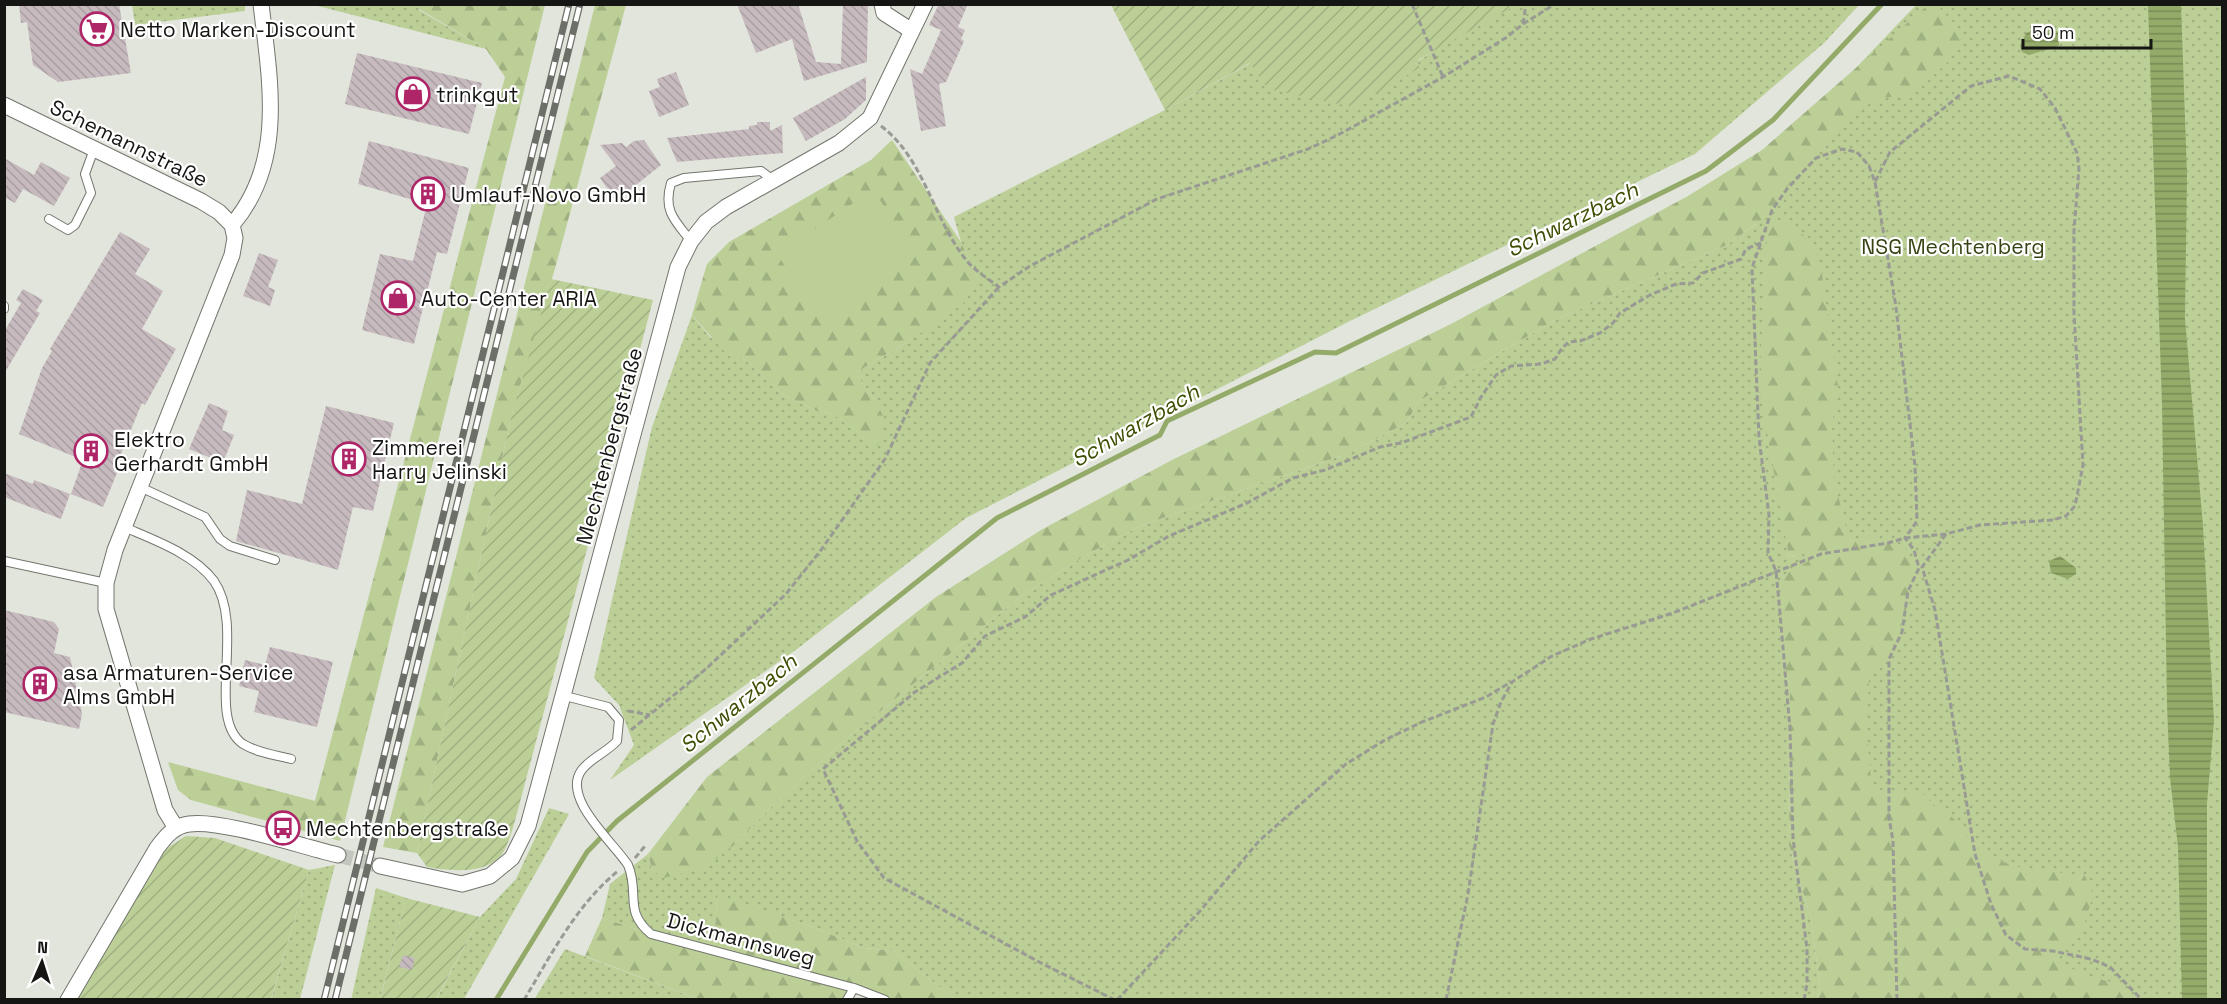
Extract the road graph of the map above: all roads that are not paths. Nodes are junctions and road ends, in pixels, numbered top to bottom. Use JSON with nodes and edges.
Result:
{"nodes":[{"id":1,"x":261,"y":4,"type":"edge"},
{"id":2,"x":882,"y":4,"type":"edge"},
{"id":3,"x":925,"y":4,"type":"edge"},
{"id":4,"x":912,"y":32,"type":"junction"},
{"id":5,"x":4,"y":105,"type":"edge"},
{"id":6,"x":94,"y":149,"type":"junction"},
{"id":7,"x":774,"y":181,"type":"junction"},
{"id":8,"x":49,"y":219,"type":"dead end"},
{"id":9,"x":232,"y":225,"type":"junction"},
{"id":10,"x":691,"y":241,"type":"junction"},
{"id":11,"x":140,"y":487,"type":"junction"},
{"id":12,"x":124,"y":527,"type":"junction"},
{"id":13,"x":275,"y":560,"type":"dead end"},
{"id":14,"x":4,"y":561,"type":"edge"},
{"id":15,"x":106,"y":583,"type":"junction"},
{"id":16,"x":565,"y":696,"type":"junction"},
{"id":17,"x":291,"y":759,"type":"dead end"},
{"id":18,"x":176,"y":828,"type":"junction"},
{"id":19,"x":338,"y":855,"type":"tunnel mouth"},
{"id":20,"x":380,"y":866,"type":"tunnel mouth"},
{"id":21,"x":854,"y":988,"type":"junction"},
{"id":22,"x":68,"y":999,"type":"edge"},
{"id":23,"x":847,"y":999,"type":"edge"},
{"id":24,"x":885,"y":999,"type":"edge"}],
"edges":[{"from":1,"to":9,"type":"street"},
{"from":2,"to":4,"type":"street"},
{"from":3,"to":4,"type":"street","name":"Mechtenbergstraße"},
{"from":4,"to":7,"type":"street","name":"Mechtenbergstraße"},
{"from":5,"to":6,"type":"street","name":"Schemannstraße"},
{"from":6,"to":8,"type":"lane"},
{"from":6,"to":9,"type":"street","name":"Schemannstraße"},
{"from":7,"to":10,"type":"street","name":"Mechtenbergstraße"},
{"from":7,"to":10,"type":"lane"},
{"from":9,"to":11,"type":"street"},
{"from":10,"to":16,"type":"street","name":"Mechtenbergstraße"},
{"from":11,"to":12,"type":"street"},
{"from":11,"to":13,"type":"lane"},
{"from":12,"to":15,"type":"street"},
{"from":12,"to":17,"type":"lane"},
{"from":14,"to":15,"type":"lane"},
{"from":15,"to":18,"type":"street"},
{"from":16,"to":20,"type":"street","name":"Mechtenbergstraße"},
{"from":16,"to":21,"type":"lane","name":"Dickmannsweg"},
{"from":18,"to":19,"type":"street"},
{"from":18,"to":22,"type":"street"},
{"from":21,"to":23,"type":"lane"},
{"from":21,"to":24,"type":"lane","name":"Dickmannsweg"}]}
